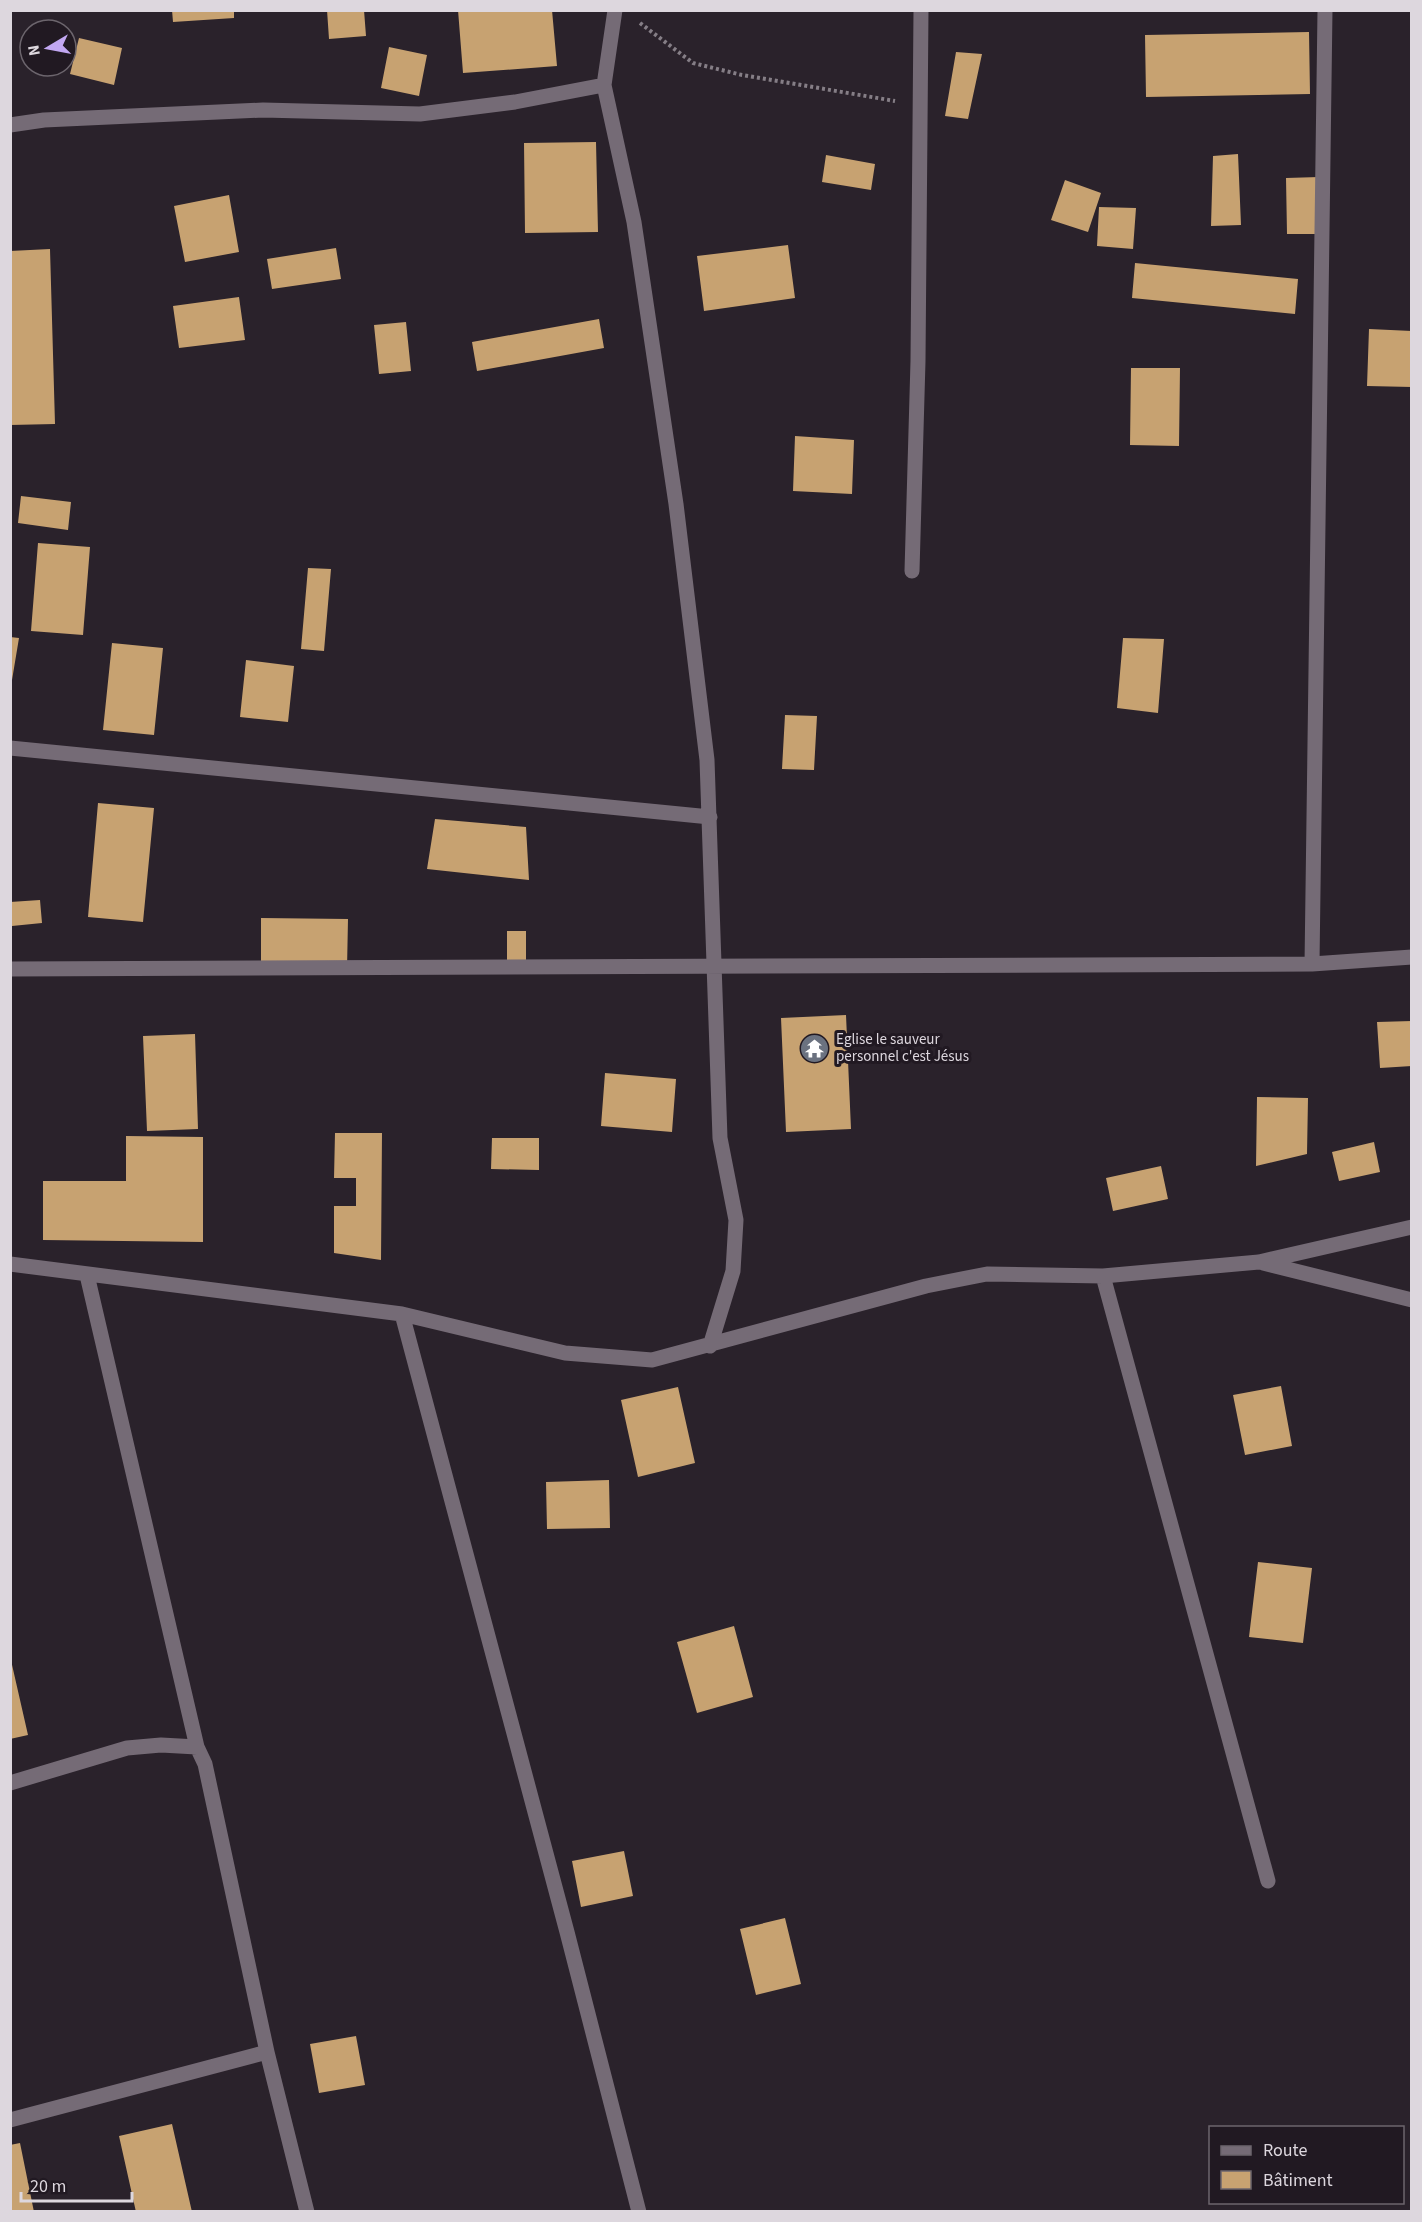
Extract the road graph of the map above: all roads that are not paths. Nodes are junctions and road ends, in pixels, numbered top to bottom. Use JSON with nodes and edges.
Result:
{"nodes":[{"id":1,"x":615,"y":10,"type":"edge"},
{"id":2,"x":921,"y":10,"type":"edge"},
{"id":3,"x":1325,"y":10,"type":"edge"},
{"id":4,"x":604,"y":85,"type":"junction"},
{"id":5,"x":10,"y":125,"type":"edge"},
{"id":6,"x":912,"y":571,"type":"dead end"},
{"id":7,"x":10,"y":748,"type":"edge"},
{"id":8,"x":710,"y":817,"type":"junction"},
{"id":9,"x":1412,"y":957,"type":"edge"},
{"id":10,"x":1312,"y":964,"type":"junction"},
{"id":11,"x":715,"y":966,"type":"junction"},
{"id":12,"x":10,"y":969,"type":"edge"},
{"id":13,"x":1412,"y":1227,"type":"edge"},
{"id":14,"x":1258,"y":1262,"type":"junction"},
{"id":15,"x":10,"y":1264,"type":"edge"},
{"id":16,"x":87,"y":1275,"type":"junction"},
{"id":17,"x":1103,"y":1276,"type":"junction"},
{"id":18,"x":1412,"y":1300,"type":"edge"},
{"id":19,"x":402,"y":1314,"type":"junction"},
{"id":20,"x":710,"y":1346,"type":"junction"},
{"id":21,"x":197,"y":1747,"type":"junction"},
{"id":22,"x":10,"y":1783,"type":"edge"},
{"id":23,"x":1268,"y":1881,"type":"dead end"},
{"id":24,"x":267,"y":2052,"type":"junction"},
{"id":25,"x":10,"y":2120,"type":"edge"},
{"id":26,"x":307,"y":2211,"type":"edge"},
{"id":27,"x":639,"y":2211,"type":"edge"}],
"edges":[{"from":1,"to":4,"type":"street"},
{"from":2,"to":6,"type":"street"},
{"from":3,"to":10,"type":"street"},
{"from":4,"to":5,"type":"street"},
{"from":4,"to":8,"type":"street"},
{"from":7,"to":8,"type":"street"},
{"from":8,"to":11,"type":"street"},
{"from":9,"to":10,"type":"street"},
{"from":10,"to":11,"type":"street"},
{"from":11,"to":12,"type":"street"},
{"from":11,"to":20,"type":"street"},
{"from":13,"to":14,"type":"street"},
{"from":14,"to":17,"type":"street"},
{"from":14,"to":18,"type":"street"},
{"from":15,"to":16,"type":"street"},
{"from":16,"to":19,"type":"street"},
{"from":16,"to":21,"type":"street"},
{"from":17,"to":20,"type":"street"},
{"from":17,"to":23,"type":"street"},
{"from":19,"to":20,"type":"street"},
{"from":19,"to":27,"type":"street"},
{"from":21,"to":22,"type":"street"},
{"from":21,"to":24,"type":"street"},
{"from":24,"to":25,"type":"street"},
{"from":24,"to":26,"type":"street"}]}
